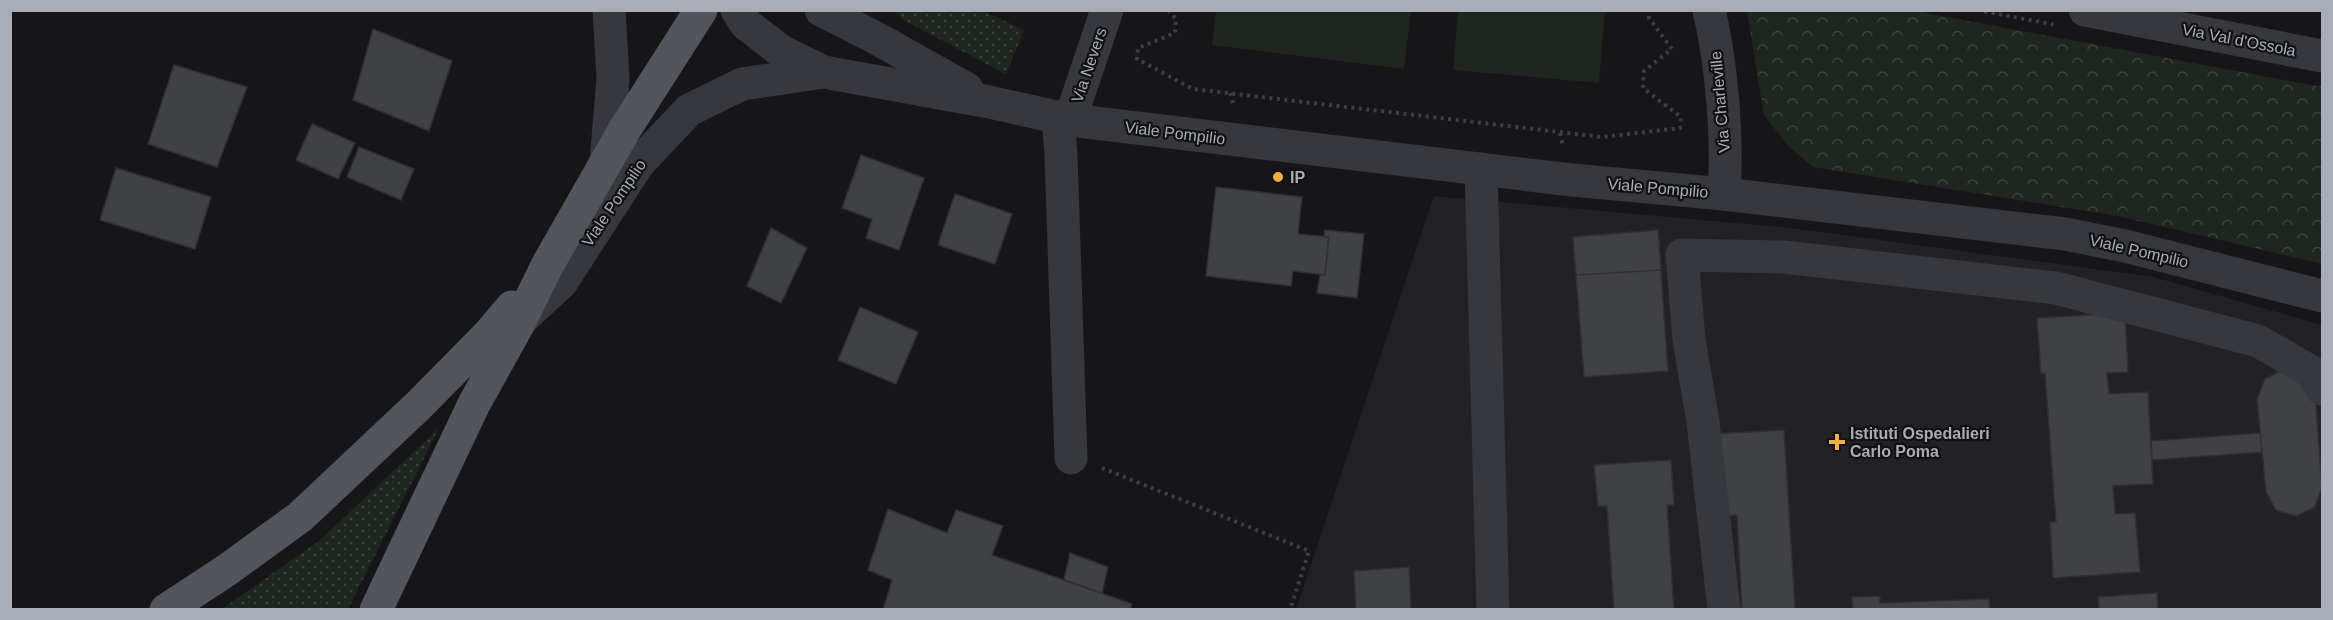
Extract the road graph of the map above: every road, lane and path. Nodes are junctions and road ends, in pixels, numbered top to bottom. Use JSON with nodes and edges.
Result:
{"nodes":[{"id":1,"x":609,"y":10,"type":"edge"},
{"id":2,"x":701,"y":10,"type":"edge"},
{"id":3,"x":737,"y":10,"type":"edge"},
{"id":4,"x":821,"y":10,"type":"edge"},
{"id":5,"x":857,"y":10,"type":"edge"},
{"id":6,"x":1107,"y":10,"type":"edge"},
{"id":7,"x":1168,"y":10,"type":"edge"},
{"id":8,"x":1650,"y":10,"type":"edge"},
{"id":9,"x":1709,"y":10,"type":"edge"},
{"id":10,"x":2085,"y":10,"type":"edge"},
{"id":11,"x":876,"y":38,"type":"junction"},
{"id":12,"x":2322,"y":56,"type":"edge"},
{"id":13,"x":824,"y":72,"type":"junction"},
{"id":14,"x":989,"y":102,"type":"junction"},
{"id":15,"x":1064,"y":119,"type":"junction"},
{"id":16,"x":606,"y":162,"type":"junction"},
{"id":17,"x":1481,"y":169,"type":"junction"},
{"id":18,"x":1724,"y":194,"type":"junction"},
{"id":19,"x":548,"y":264,"type":"junction"},
{"id":20,"x":2322,"y":296,"type":"edge"},
{"id":21,"x":519,"y":323,"type":"junction"},
{"id":22,"x":2322,"y":388,"type":"edge"},
{"id":23,"x":1081,"y":461,"type":"joint"},
{"id":24,"x":166,"y":609,"type":"edge"},
{"id":25,"x":377,"y":609,"type":"edge"},
{"id":26,"x":1290,"y":609,"type":"edge"},
{"id":27,"x":1493,"y":609,"type":"edge"},
{"id":28,"x":1724,"y":609,"type":"edge"}],
"edges":[{"from":1,"to":16,"type":"street"},
{"from":2,"to":16,"type":"main road"},
{"from":3,"to":13,"type":"street","name":"Viale Pompilio"},
{"from":4,"to":11,"type":"street","name":"Viale Pompilio"},
{"from":5,"to":11,"type":"street","name":"Viale Pompilio"},
{"from":6,"to":15,"type":"street","name":"Via Nevers"},
{"from":7,"to":8,"type":"path"},
{"from":9,"to":18,"type":"street","name":"Via Charleville"},
{"from":10,"to":12,"type":"street","name":"Via Val d'Ossola"},
{"from":11,"to":14,"type":"street","name":"Viale Pompilio"},
{"from":13,"to":14,"type":"street","name":"Viale Pompilio"},
{"from":13,"to":21,"type":"street","name":"Viale Pompilio"},
{"from":14,"to":15,"type":"street","name":"Viale Pompilio"},
{"from":15,"to":17,"type":"street","name":"Viale Pompilio"},
{"from":15,"to":23,"type":"street"},
{"from":16,"to":19,"type":"main road"},
{"from":17,"to":18,"type":"street","name":"Viale Pompilio"},
{"from":17,"to":27,"type":"street"},
{"from":18,"to":20,"type":"street","name":"Viale Pompilio"},
{"from":19,"to":21,"type":"main road"},
{"from":19,"to":24,"type":"main road"},
{"from":21,"to":25,"type":"main road"},
{"from":22,"to":28,"type":"street"},
{"from":23,"to":26,"type":"path"}]}
